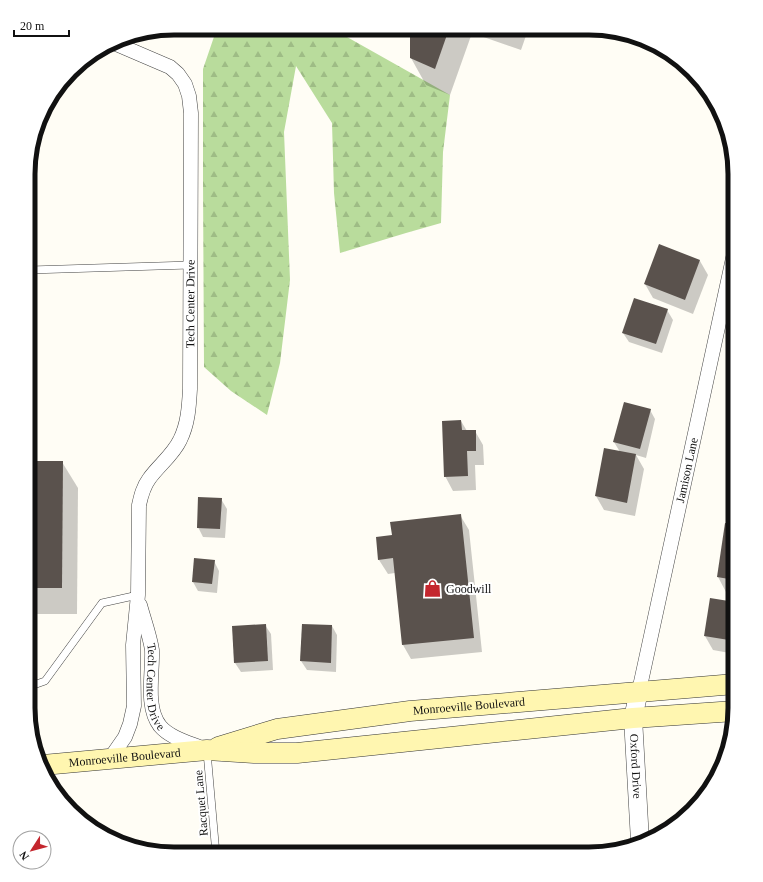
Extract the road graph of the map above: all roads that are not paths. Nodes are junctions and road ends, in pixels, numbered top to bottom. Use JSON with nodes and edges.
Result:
{"nodes":[{"id":1,"x":121,"y":45,"type":"edge"},
{"id":2,"x":190,"y":265,"type":"junction"},
{"id":3,"x":35,"y":270,"type":"edge"},
{"id":4,"x":728,"y":281,"type":"edge"},
{"id":5,"x":138,"y":595,"type":"junction"},
{"id":6,"x":35,"y":685,"type":"edge"},
{"id":7,"x":728,"y":685,"type":"edge"},
{"id":8,"x":639,"y":691,"type":"junction"},
{"id":9,"x":728,"y":711,"type":"edge"},
{"id":10,"x":633,"y":718,"type":"junction"},
{"id":11,"x":207,"y":750,"type":"junction"},
{"id":12,"x":109,"y":760,"type":"junction"},
{"id":13,"x":48,"y":765,"type":"edge"},
{"id":14,"x":640,"y":837,"type":"edge"},
{"id":15,"x":215,"y":847,"type":"edge"}],
"edges":[{"from":1,"to":2,"type":"street","name":"Tech Center Drive"},
{"from":2,"to":3,"type":"lane"},
{"from":2,"to":5,"type":"street","name":"Tech Center Drive"},
{"from":4,"to":8,"type":"street","name":"Jamison Lane"},
{"from":5,"to":6,"type":"lane"},
{"from":5,"to":11,"type":"street","name":"Tech Center Drive"},
{"from":5,"to":12,"type":"street","name":"Tech Center Drive"},
{"from":7,"to":8,"type":"main road","name":"Monroeville Boulevard"},
{"from":8,"to":10,"type":"street","name":"Oxford Drive"},
{"from":8,"to":11,"type":"main road","name":"Monroeville Boulevard"},
{"from":9,"to":10,"type":"main road","name":"Monroeville Boulevard"},
{"from":10,"to":11,"type":"main road","name":"Monroeville Boulevard"},
{"from":10,"to":14,"type":"street","name":"Oxford Drive"},
{"from":11,"to":12,"type":"main road","name":"Monroeville Boulevard"},
{"from":11,"to":15,"type":"lane","name":"Racquet Lane"},
{"from":12,"to":13,"type":"main road","name":"Monroeville Boulevard"}]}
